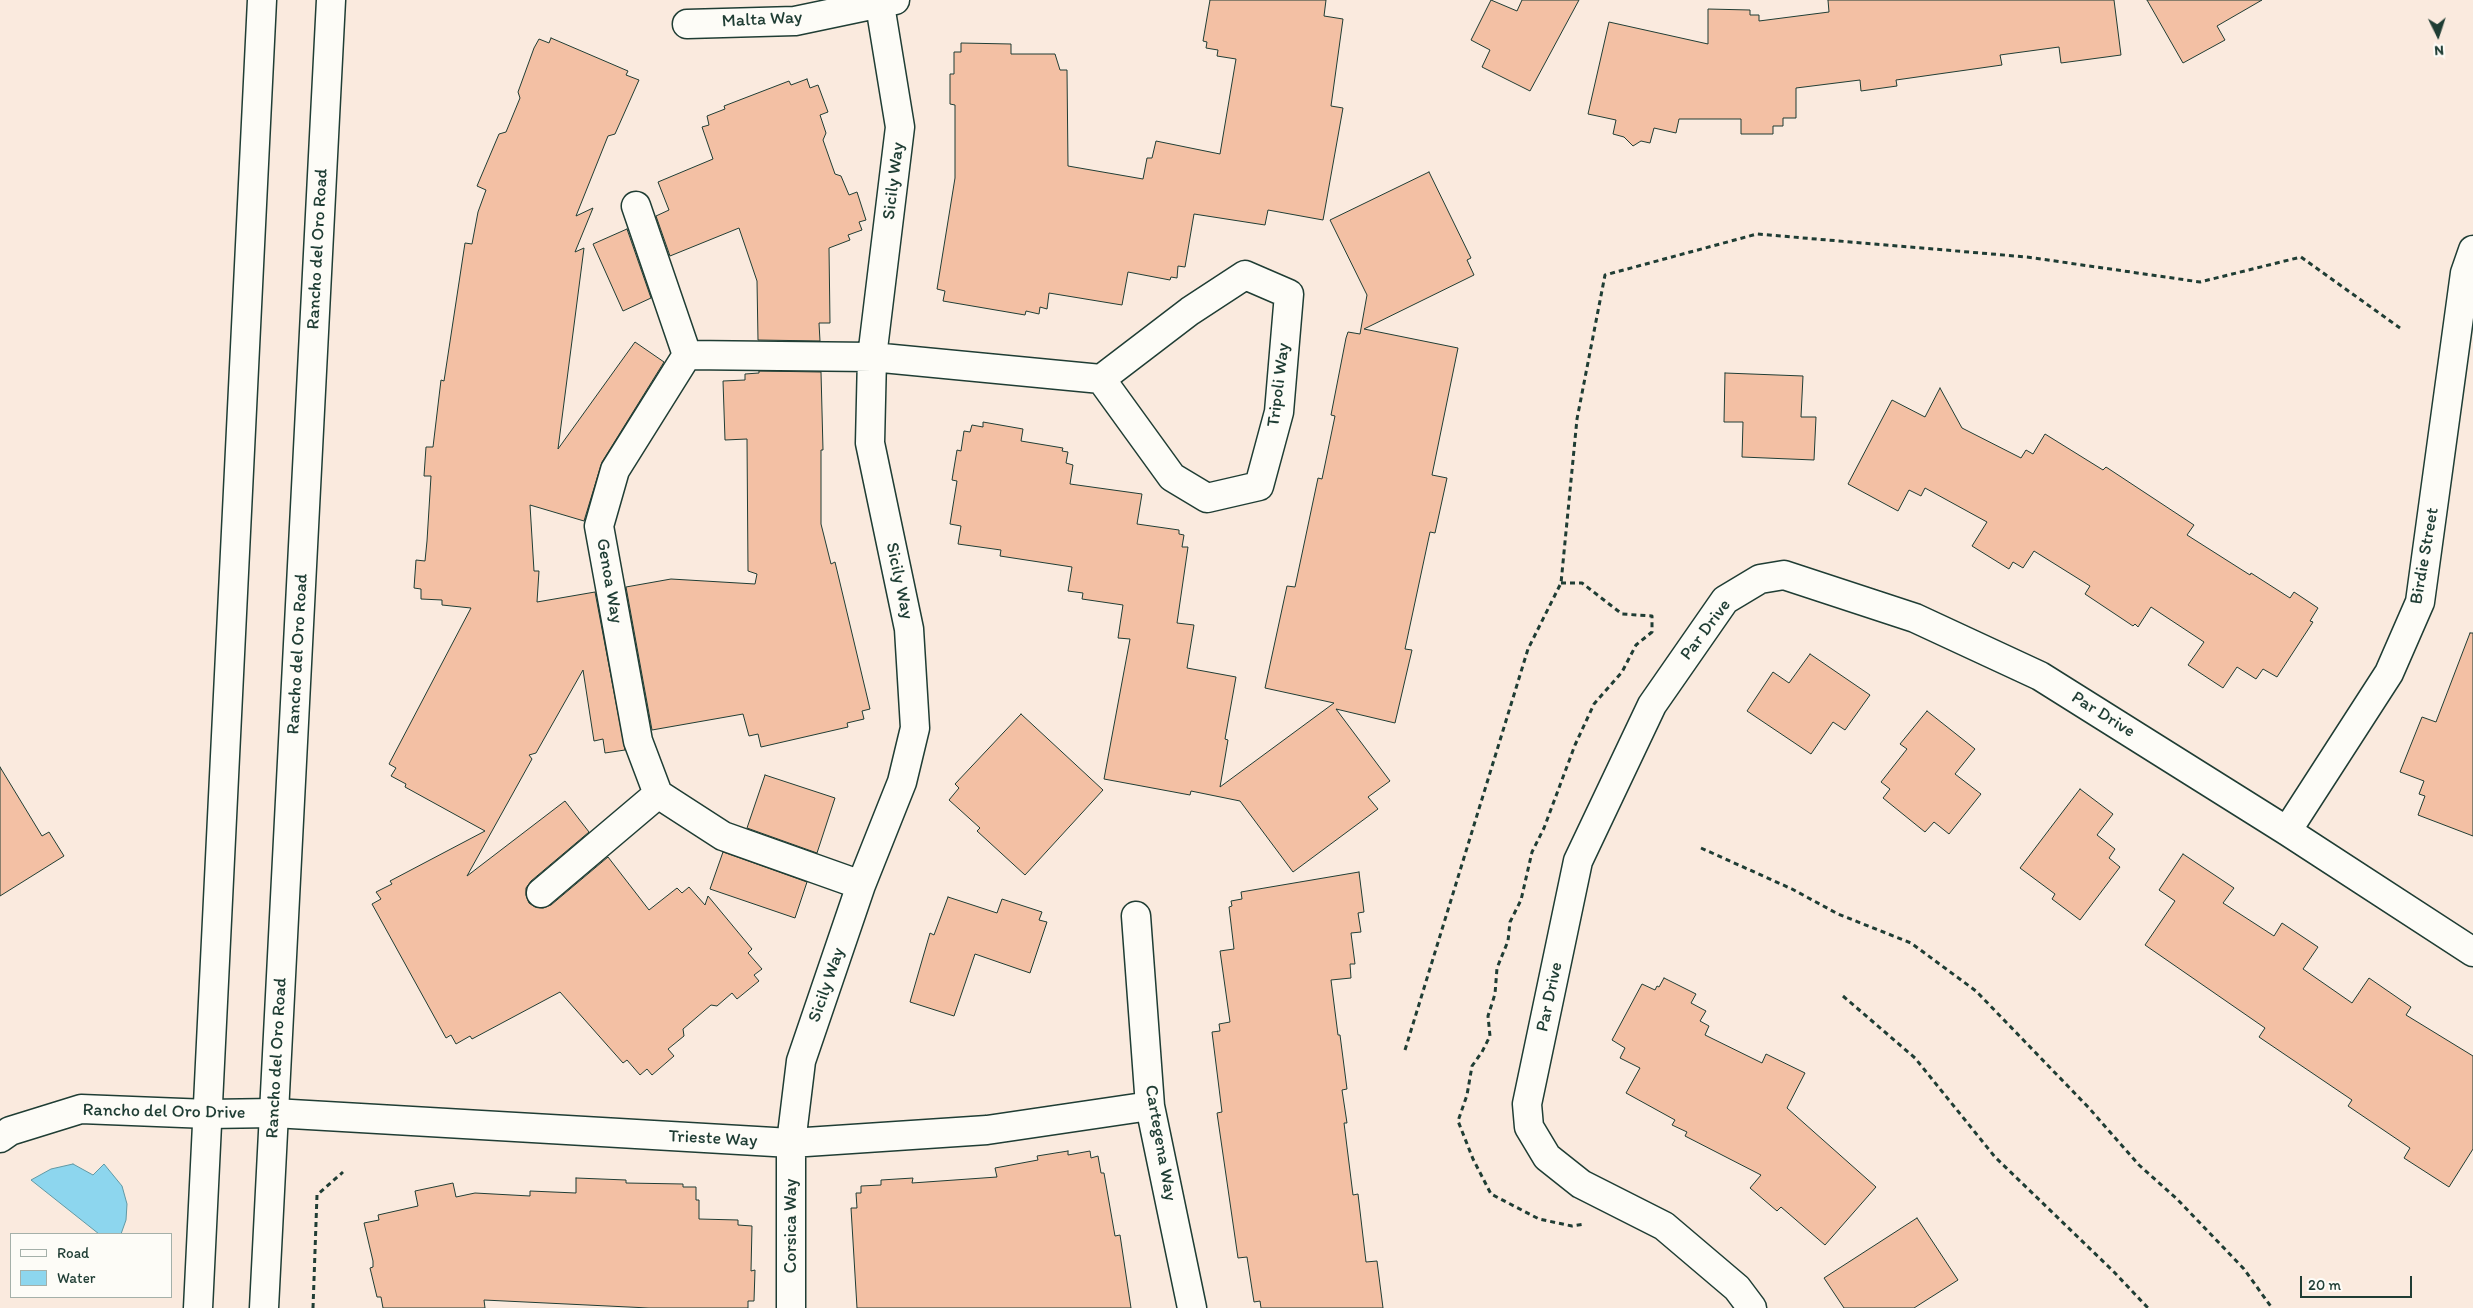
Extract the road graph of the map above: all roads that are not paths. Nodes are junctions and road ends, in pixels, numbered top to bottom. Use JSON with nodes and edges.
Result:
{"nodes":[{"id":1,"x":262,"y":0,"type":"edge"},
{"id":2,"x":331,"y":0,"type":"edge"},
{"id":3,"x":887,"y":2,"type":"edge"},
{"id":4,"x":687,"y":24,"type":"dead end"},
{"id":5,"x":636,"y":206,"type":"dead end"},
{"id":6,"x":2473,"y":250,"type":"edge"},
{"id":7,"x":687,"y":355,"type":"junction"},
{"id":8,"x":872,"y":357,"type":"junction"},
{"id":9,"x":1101,"y":379,"type":"junction"},
{"id":10,"x":658,"y":794,"type":"junction"},
{"id":11,"x":2288,"y":831,"type":"junction"},
{"id":12,"x":861,"y":885,"type":"junction"},
{"id":13,"x":541,"y":893,"type":"dead end"},
{"id":14,"x":1136,"y":916,"type":"dead end"},
{"id":15,"x":2473,"y":952,"type":"edge"},
{"id":16,"x":1150,"y":1106,"type":"junction"},
{"id":17,"x":274,"y":1113,"type":"junction"},
{"id":18,"x":208,"y":1114,"type":"junction"},
{"id":19,"x":0,"y":1138,"type":"edge"},
{"id":20,"x":791,"y":1143,"type":"junction"},
{"id":21,"x":198,"y":1308,"type":"edge"},
{"id":22,"x":264,"y":1308,"type":"edge"},
{"id":23,"x":791,"y":1308,"type":"edge"},
{"id":24,"x":1192,"y":1308,"type":"edge"},
{"id":25,"x":1752,"y":1308,"type":"edge"}],
"edges":[{"from":1,"to":18,"type":"street"},
{"from":2,"to":17,"type":"street","name":"Rancho del Oro Road"},
{"from":3,"to":4,"type":"street","name":"Malta Way"},
{"from":3,"to":8,"type":"street","name":"Sicily Way"},
{"from":5,"to":7,"type":"street"},
{"from":6,"to":11,"type":"street","name":"Birdie Street"},
{"from":7,"to":8,"type":"street"},
{"from":7,"to":10,"type":"street","name":"Genoa Way"},
{"from":8,"to":9,"type":"street"},
{"from":8,"to":12,"type":"street","name":"Sicily Way"},
{"from":9,"to":9,"type":"street","name":"Tripoli Way"},
{"from":10,"to":12,"type":"street"},
{"from":10,"to":13,"type":"street"},
{"from":11,"to":15,"type":"street","name":"Par Drive"},
{"from":11,"to":25,"type":"street","name":"Par Drive"},
{"from":12,"to":20,"type":"street","name":"Sicily Way"},
{"from":14,"to":16,"type":"street","name":"Cartegena Way"},
{"from":16,"to":20,"type":"street","name":"Trieste Way"},
{"from":16,"to":24,"type":"street","name":"Cartegena Way"},
{"from":17,"to":18,"type":"street","name":"Rancho del Oro Drive"},
{"from":17,"to":20,"type":"street","name":"Trieste Way"},
{"from":17,"to":22,"type":"street","name":"Rancho del Oro Road"},
{"from":18,"to":19,"type":"street","name":"Rancho del Oro Drive"},
{"from":18,"to":21,"type":"street"},
{"from":20,"to":23,"type":"street","name":"Corsica Way"}]}
